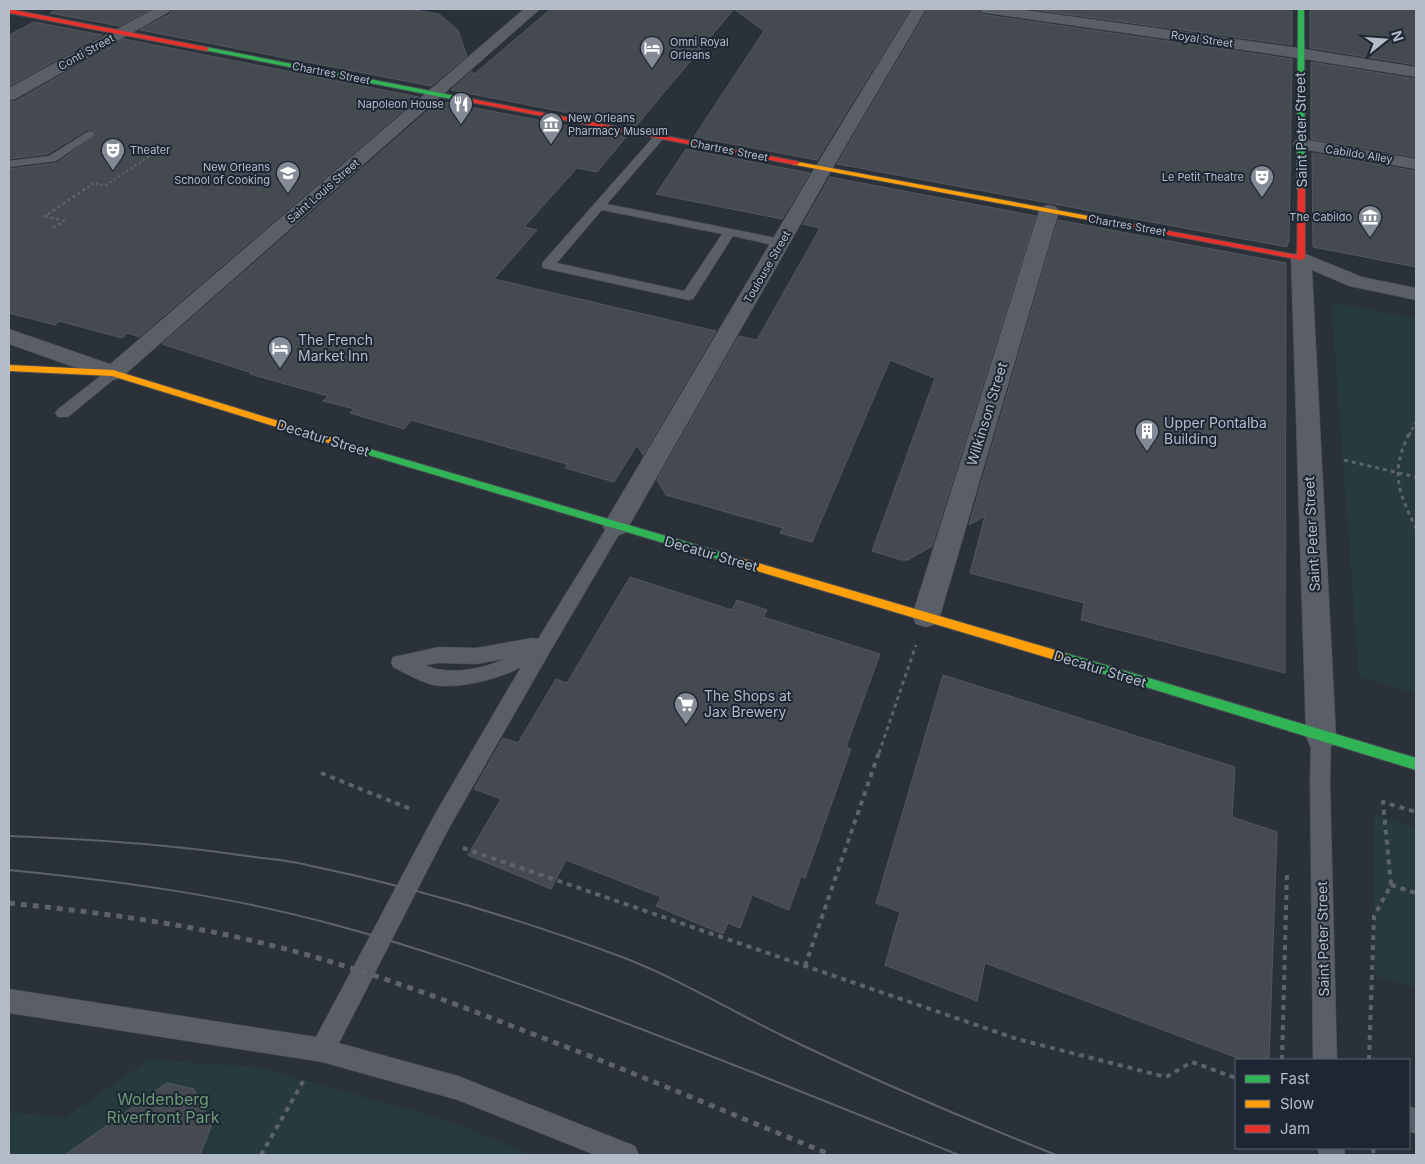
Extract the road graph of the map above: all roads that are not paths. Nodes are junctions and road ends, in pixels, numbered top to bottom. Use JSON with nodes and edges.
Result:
{"nodes":[{"id":1,"x":164,"y":9,"type":"edge"},
{"id":2,"x":533,"y":9,"type":"edge"},
{"id":3,"x":919,"y":9,"type":"edge"},
{"id":4,"x":987,"y":9,"type":"edge"},
{"id":5,"x":1301,"y":9,"type":"edge"},
{"id":6,"x":9,"y":11,"type":"edge"},
{"id":7,"x":121,"y":32,"type":"junction"},
{"id":8,"x":1300,"y":53,"type":"junction"},
{"id":9,"x":1416,"y":72,"type":"edge"},
{"id":10,"x":436,"y":93,"type":"junction"},
{"id":11,"x":9,"y":96,"type":"edge"},
{"id":12,"x":89,"y":134,"type":"dead end"},
{"id":13,"x":659,"y":137,"type":"junction"},
{"id":14,"x":1302,"y":144,"type":"junction"},
{"id":15,"x":9,"y":164,"type":"edge"},
{"id":16,"x":1416,"y":164,"type":"edge"},
{"id":17,"x":823,"y":169,"type":"junction"},
{"id":18,"x":599,"y":206,"type":"junction"},
{"id":19,"x":1048,"y":211,"type":"junction"},
{"id":20,"x":730,"y":232,"type":"junction"},
{"id":21,"x":781,"y":243,"type":"junction"},
{"id":22,"x":1302,"y":265,"type":"junction"},
{"id":23,"x":1416,"y":294,"type":"edge"},
{"id":24,"x":9,"y":336,"type":"edge"},
{"id":25,"x":9,"y":368,"type":"edge"},
{"id":26,"x":113,"y":373,"type":"junction"},
{"id":27,"x":63,"y":413,"type":"dead end"},
{"id":28,"x":616,"y":526,"type":"junction"},
{"id":29,"x":926,"y":616,"type":"junction"},
{"id":30,"x":545,"y":643,"type":"junction"},
{"id":31,"x":1321,"y":736,"type":"junction"},
{"id":32,"x":1416,"y":764,"type":"edge"},
{"id":33,"x":9,"y":1001,"type":"edge"},
{"id":34,"x":322,"y":1050,"type":"junction"},
{"id":35,"x":1325,"y":1059,"type":"edge"},
{"id":36,"x":626,"y":1155,"type":"edge"}],
"edges":[{"from":1,"to":7,"type":"street","name":"Conti Street"},
{"from":2,"to":10,"type":"street","name":"Saint Louis Street"},
{"from":3,"to":17,"type":"street","name":"Toulouse Street"},
{"from":4,"to":8,"type":"street","name":"Royal Street"},
{"from":5,"to":8,"type":"street","name":"Saint Peter Street"},
{"from":6,"to":7,"type":"street","name":"Chartres Street"},
{"from":7,"to":10,"type":"street","name":"Chartres Street"},
{"from":7,"to":11,"type":"street","name":"Conti Street"},
{"from":8,"to":9,"type":"street","name":"Royal Street"},
{"from":8,"to":14,"type":"street","name":"Saint Peter Street"},
{"from":10,"to":13,"type":"street","name":"Chartres Street"},
{"from":10,"to":26,"type":"street","name":"Saint Louis Street"},
{"from":12,"to":15,"type":"lane"},
{"from":13,"to":17,"type":"street","name":"Chartres Street"},
{"from":13,"to":18,"type":"lane"},
{"from":14,"to":16,"type":"street","name":"Cabildo Alley"},
{"from":14,"to":22,"type":"street","name":"Saint Peter Street"},
{"from":17,"to":19,"type":"street","name":"Chartres Street"},
{"from":17,"to":21,"type":"street","name":"Toulouse Street"},
{"from":18,"to":20,"type":"lane"},
{"from":18,"to":20,"type":"lane"},
{"from":19,"to":22,"type":"street","name":"Chartres Street"},
{"from":19,"to":29,"type":"street","name":"Wilkinson Street"},
{"from":20,"to":21,"type":"lane"},
{"from":21,"to":28,"type":"street","name":"Toulouse Street"},
{"from":22,"to":23,"type":"street","name":"Chartres Street"},
{"from":22,"to":31,"type":"street","name":"Saint Peter Street"},
{"from":24,"to":26,"type":"street","name":"Decatur Street"},
{"from":25,"to":26,"type":"street"},
{"from":26,"to":27,"type":"lane"},
{"from":26,"to":28,"type":"street","name":"Decatur Street"},
{"from":28,"to":29,"type":"street","name":"Decatur Street"},
{"from":28,"to":30,"type":"lane"},
{"from":29,"to":31,"type":"street","name":"Decatur Street"},
{"from":30,"to":30,"type":"lane"},
{"from":30,"to":34,"type":"lane"},
{"from":31,"to":32,"type":"street","name":"Decatur Street"},
{"from":31,"to":35,"type":"lane","name":"Saint Peter Street"},
{"from":33,"to":34,"type":"lane"},
{"from":34,"to":36,"type":"lane"}]}
